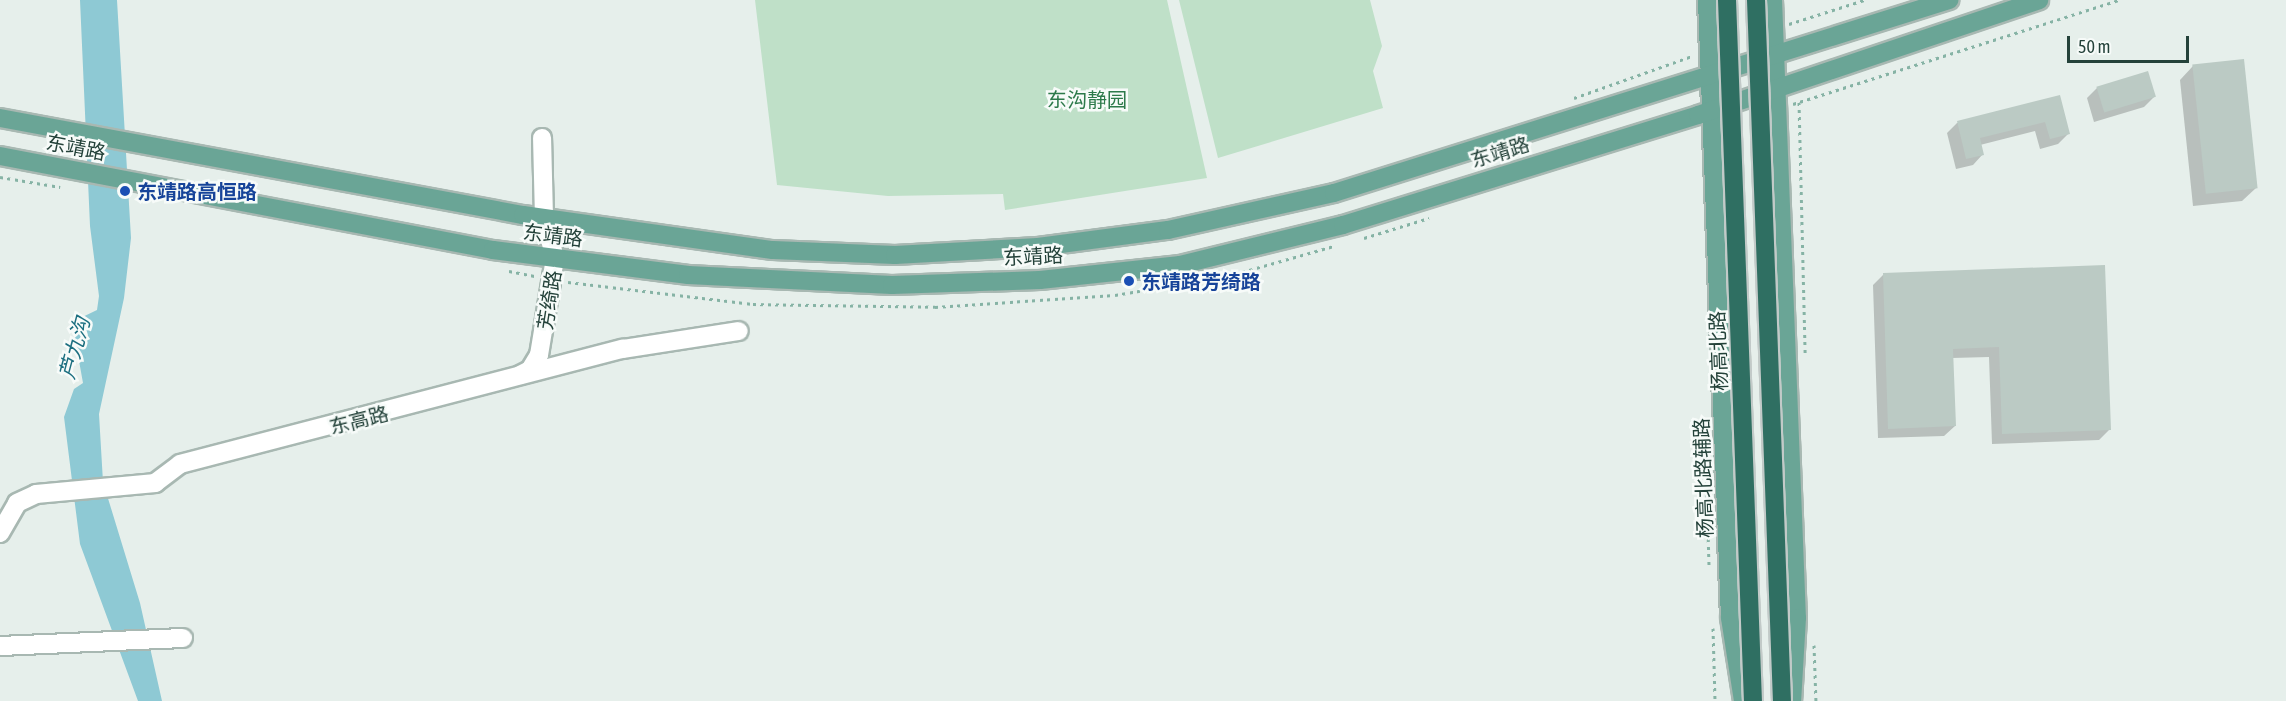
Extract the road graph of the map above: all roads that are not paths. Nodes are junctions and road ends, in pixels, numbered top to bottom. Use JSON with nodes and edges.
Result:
{"nodes":[{"id":1,"x":1707,"y":0,"type":"edge"},
{"id":2,"x":1727,"y":0,"type":"edge"},
{"id":3,"x":1756,"y":0,"type":"edge"},
{"id":4,"x":1773,"y":0,"type":"edge"},
{"id":5,"x":1949,"y":0,"type":"edge"},
{"id":6,"x":2038,"y":0,"type":"edge"},
{"id":7,"x":1775,"y":55,"type":"junction"},
{"id":8,"x":1703,"y":76,"type":"junction"},
{"id":9,"x":1776,"y":87,"type":"junction"},
{"id":10,"x":1711,"y":110,"type":"junction"},
{"id":11,"x":0,"y":118,"type":"edge"},
{"id":12,"x":542,"y":138,"type":"dead end"},
{"id":13,"x":0,"y":156,"type":"edge"},
{"id":14,"x":544,"y":218,"type":"junction"},
{"id":15,"x":555,"y":258,"type":"junction"},
{"id":16,"x":739,"y":331,"type":"dead end"},
{"id":17,"x":513,"y":378,"type":"junction"},
{"id":18,"x":0,"y":533,"type":"edge"},
{"id":19,"x":183,"y":638,"type":"dead end"},
{"id":20,"x":0,"y":646,"type":"edge"},
{"id":21,"x":1743,"y":701,"type":"edge"},
{"id":22,"x":1753,"y":701,"type":"edge"},
{"id":23,"x":1782,"y":701,"type":"edge"},
{"id":24,"x":1792,"y":701,"type":"edge"}],
"edges":[{"from":1,"to":8,"type":"main road","name":"杨高北路辅路"},
{"from":2,"to":22,"type":"highway","name":"杨高北路","bridge":true},
{"from":3,"to":23,"type":"highway","bridge":true},
{"from":4,"to":7,"type":"main road"},
{"from":5,"to":7,"type":"main road","name":"东靖路"},
{"from":6,"to":9,"type":"main road","name":"东靖路"},
{"from":7,"to":8,"type":"main road","name":"东靖路"},
{"from":7,"to":9,"type":"main road"},
{"from":8,"to":10,"type":"main road","name":"杨高北路辅路"},
{"from":8,"to":14,"type":"main road","name":"东靖路"},
{"from":9,"to":10,"type":"main road","name":"东靖路"},
{"from":9,"to":24,"type":"main road"},
{"from":10,"to":15,"type":"main road","name":"东靖路"},
{"from":10,"to":21,"type":"main road","name":"杨高北路辅路"},
{"from":11,"to":14,"type":"main road","name":"东靖路"},
{"from":12,"to":14,"type":"street","name":"芳绮路"},
{"from":13,"to":15,"type":"main road","name":"东靖路"},
{"from":14,"to":15,"type":"street","name":"芳绮路"},
{"from":15,"to":17,"type":"street","name":"芳绮路"},
{"from":16,"to":17,"type":"street","name":"东高路"},
{"from":17,"to":18,"type":"street","name":"东高路"},
{"from":19,"to":20,"type":"street"}]}
